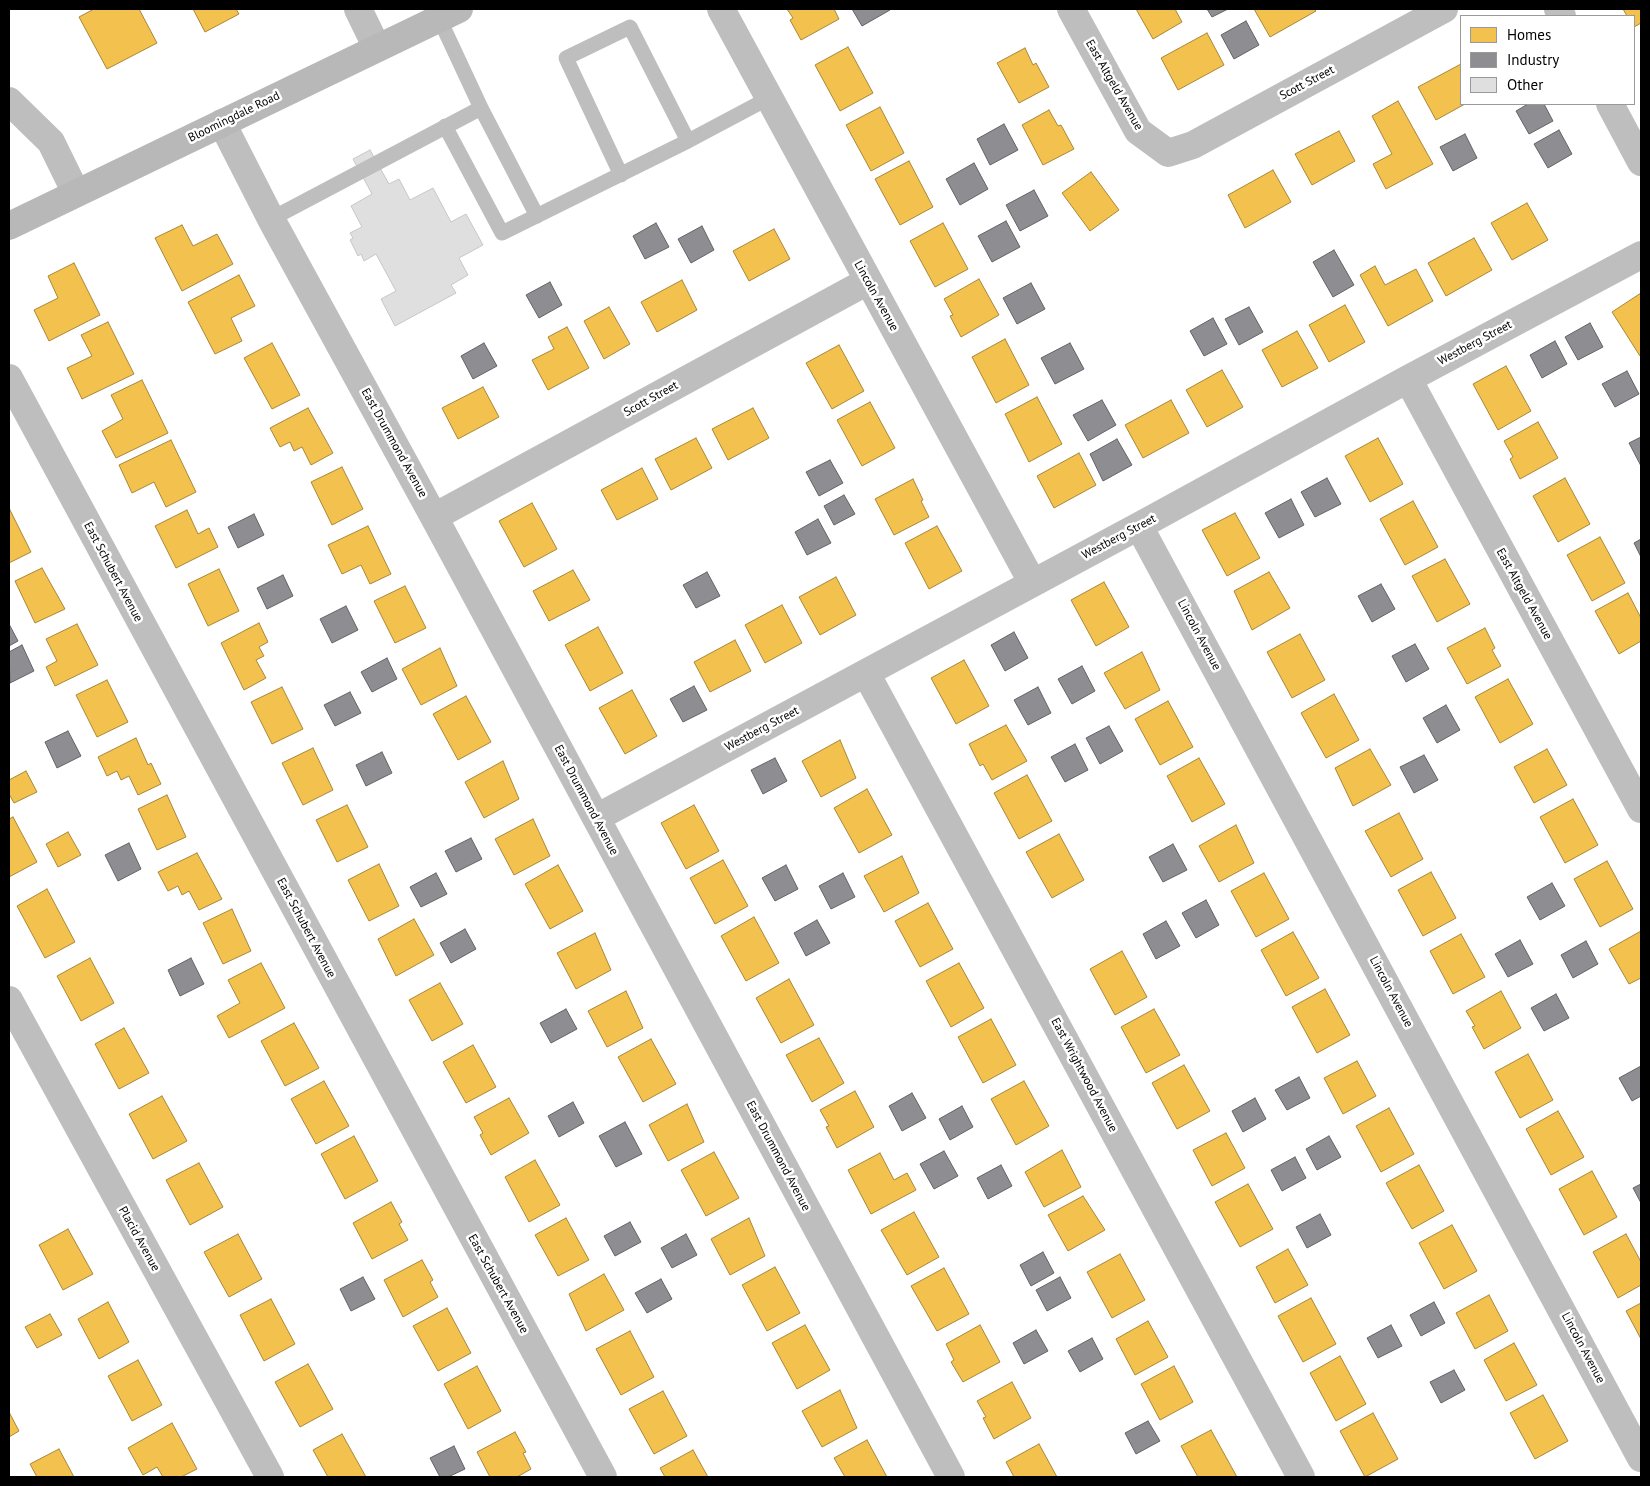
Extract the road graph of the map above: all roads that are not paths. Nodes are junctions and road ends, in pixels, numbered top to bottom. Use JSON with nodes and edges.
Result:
{"nodes":[{"id":1,"x":358,"y":9,"type":"edge"},
{"id":2,"x":721,"y":9,"type":"edge"},
{"id":3,"x":1071,"y":9,"type":"edge"},
{"id":4,"x":1444,"y":9,"type":"edge"},
{"id":5,"x":449,"y":14,"type":"edge"},
{"id":6,"x":378,"y":48,"type":"junction"},
{"id":7,"x":768,"y":98,"type":"junction"},
{"id":8,"x":9,"y":101,"type":"edge"},
{"id":9,"x":1611,"y":105,"type":"edge"},
{"id":10,"x":481,"y":108,"type":"junction"},
{"id":11,"x":222,"y":122,"type":"junction"},
{"id":12,"x":445,"y":126,"type":"junction"},
{"id":13,"x":688,"y":141,"type":"junction"},
{"id":14,"x":1168,"y":153,"type":"joint"},
{"id":15,"x":1641,"y":162,"type":"edge"},
{"id":16,"x":621,"y":174,"type":"junction"},
{"id":17,"x":76,"y":193,"type":"junction"},
{"id":18,"x":537,"y":216,"type":"junction"},
{"id":19,"x":271,"y":219,"type":"junction"},
{"id":20,"x":9,"y":226,"type":"edge"},
{"id":21,"x":1641,"y":255,"type":"edge"},
{"id":22,"x":868,"y":281,"type":"junction"},
{"id":23,"x":9,"y":378,"type":"edge"},
{"id":24,"x":1408,"y":379,"type":"junction"},
{"id":25,"x":434,"y":517,"type":"junction"},
{"id":26,"x":1139,"y":526,"type":"junction"},
{"id":27,"x":1032,"y":582,"type":"junction"},
{"id":28,"x":866,"y":673,"type":"junction"},
{"id":29,"x":1641,"y":809,"type":"edge"},
{"id":30,"x":596,"y":818,"type":"junction"},
{"id":31,"x":9,"y":1000,"type":"edge"},
{"id":32,"x":1641,"y":1458,"type":"edge"},
{"id":33,"x":270,"y":1477,"type":"edge"},
{"id":34,"x":603,"y":1477,"type":"edge"},
{"id":35,"x":951,"y":1477,"type":"edge"},
{"id":36,"x":1302,"y":1477,"type":"edge"}],
"edges":[{"from":1,"to":6,"type":"street"},
{"from":2,"to":7,"type":"street","name":"Lincoln Avenue"},
{"from":3,"to":14,"type":"street","name":"East Altgeld Avenue"},
{"from":4,"to":14,"type":"street","name":"Scott Street"},
{"from":5,"to":6,"type":"main road","name":"Bloomingdale Road"},
{"from":5,"to":10,"type":"lane"},
{"from":6,"to":11,"type":"main road","name":"Bloomingdale Road"},
{"from":7,"to":13,"type":"lane"},
{"from":7,"to":22,"type":"street","name":"Lincoln Avenue"},
{"from":8,"to":17,"type":"street"},
{"from":9,"to":15,"type":"street"},
{"from":10,"to":12,"type":"lane"},
{"from":10,"to":18,"type":"lane"},
{"from":11,"to":17,"type":"main road","name":"Bloomingdale Road"},
{"from":11,"to":19,"type":"street","name":"East Drummond Avenue"},
{"from":12,"to":18,"type":"lane"},
{"from":12,"to":19,"type":"lane"},
{"from":13,"to":16,"type":"lane"},
{"from":13,"to":16,"type":"lane"},
{"from":16,"to":18,"type":"lane"},
{"from":17,"to":20,"type":"main road","name":"Bloomingdale Road"},
{"from":19,"to":25,"type":"street","name":"East Drummond Avenue"},
{"from":21,"to":24,"type":"street","name":"Westberg Street"},
{"from":22,"to":25,"type":"street","name":"Scott Street"},
{"from":22,"to":27,"type":"street","name":"Lincoln Avenue"},
{"from":23,"to":34,"type":"street","name":"East Schubert Avenue"},
{"from":24,"to":26,"type":"street","name":"Westberg Street"},
{"from":24,"to":29,"type":"street","name":"East Altgeld Avenue"},
{"from":25,"to":30,"type":"street","name":"East Drummond Avenue"},
{"from":26,"to":27,"type":"street","name":"Westberg Street"},
{"from":26,"to":32,"type":"street","name":"Lincoln Avenue"},
{"from":27,"to":28,"type":"street","name":"Westberg Street"},
{"from":28,"to":30,"type":"street","name":"Westberg Street"},
{"from":28,"to":36,"type":"street","name":"East Wrightwood Avenue"},
{"from":30,"to":35,"type":"street","name":"East Drummond Avenue"},
{"from":31,"to":33,"type":"street","name":"Placid Avenue"}]}
